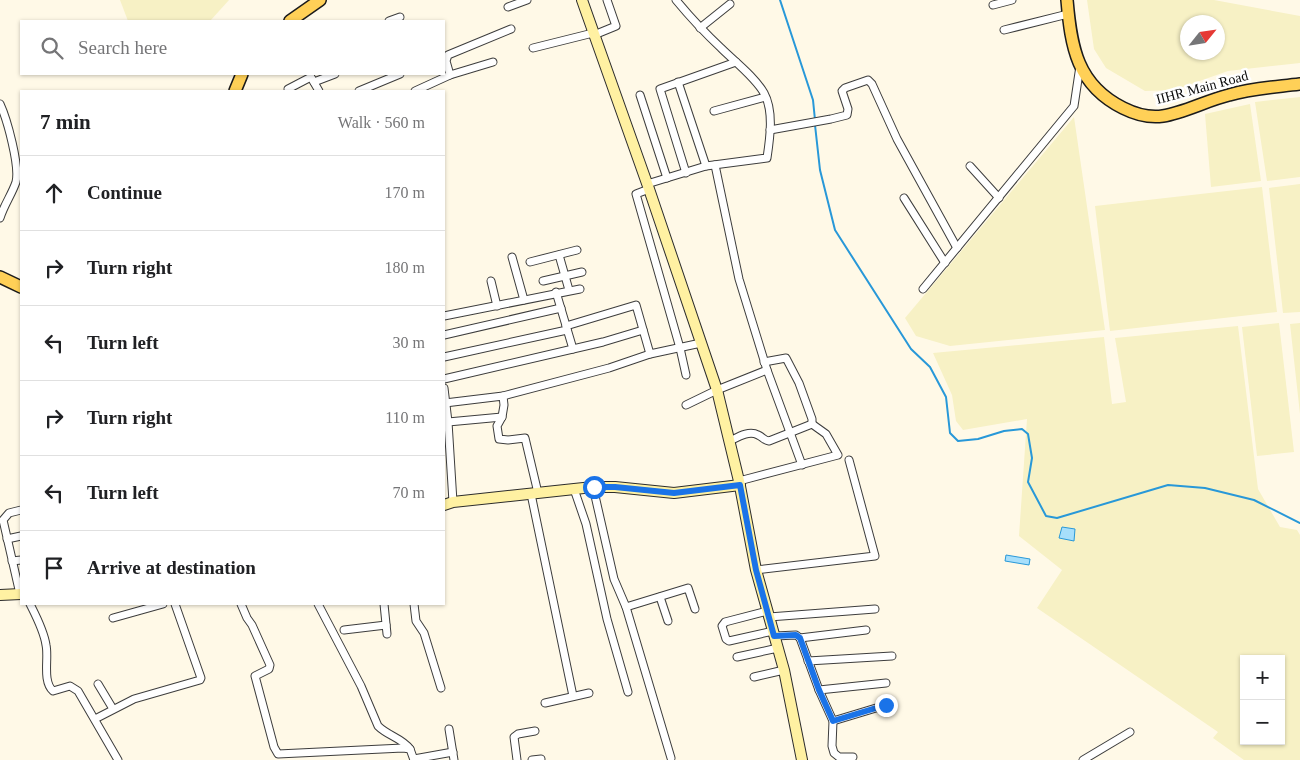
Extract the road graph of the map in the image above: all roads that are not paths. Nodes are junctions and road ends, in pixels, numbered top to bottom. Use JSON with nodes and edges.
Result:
{"nodes":[{"id":1,"x":320,"y":0,"type":"edge"},
{"id":2,"x":527,"y":0,"type":"edge"},
{"id":3,"x":582,"y":0,"type":"edge"},
{"id":4,"x":607,"y":0,"type":"edge"},
{"id":5,"x":676,"y":0,"type":"edge"},
{"id":6,"x":1012,"y":0,"type":"edge"},
{"id":7,"x":1067,"y":0,"type":"edge"},
{"id":8,"x":730,"y":4,"type":"dead end"},
{"id":9,"x":993,"y":6,"type":"dead end"},
{"id":10,"x":508,"y":7,"type":"dead end"},
{"id":11,"x":1068,"y":14,"type":"junction"},
{"id":12,"x":400,"y":17,"type":"dead end"},
{"id":13,"x":291,"y":20,"type":"edge"},
{"id":14,"x":392,"y":20,"type":"edge"},
{"id":15,"x":700,"y":28,"type":"junction"},
{"id":16,"x":512,"y":29,"type":"dead end"},
{"id":17,"x":1004,"y":30,"type":"dead end"},
{"id":18,"x":594,"y":34,"type":"junction"},
{"id":19,"x":533,"y":48,"type":"dead end"},
{"id":20,"x":493,"y":62,"type":"dead end"},
{"id":21,"x":736,"y":62,"type":"junction"},
{"id":22,"x":1080,"y":66,"type":"junction"},
{"id":23,"x":242,"y":75,"type":"edge"},
{"id":24,"x":327,"y":75,"type":"edge"},
{"id":25,"x":398,"y":75,"type":"edge"},
{"id":26,"x":450,"y":75,"type":"junction"},
{"id":27,"x":312,"y":77,"type":"edge"},
{"id":28,"x":678,"y":82,"type":"junction"},
{"id":29,"x":1300,"y":84,"type":"edge"},
{"id":30,"x":235,"y":90,"type":"edge"},
{"id":31,"x":288,"y":90,"type":"edge"},
{"id":32,"x":318,"y":90,"type":"edge"},
{"id":33,"x":361,"y":90,"type":"edge"},
{"id":34,"x":417,"y":90,"type":"edge"},
{"id":35,"x":640,"y":94,"type":"dead end"},
{"id":36,"x":765,"y":97,"type":"junction"},
{"id":37,"x":0,"y":104,"type":"edge"},
{"id":38,"x":714,"y":111,"type":"dead end"},
{"id":39,"x":770,"y":130,"type":"junction"},
{"id":40,"x":715,"y":165,"type":"junction"},
{"id":41,"x":706,"y":166,"type":"junction"},
{"id":42,"x":970,"y":166,"type":"dead end"},
{"id":43,"x":686,"y":173,"type":"junction"},
{"id":44,"x":667,"y":178,"type":"junction"},
{"id":45,"x":648,"y":187,"type":"junction"},
{"id":46,"x":904,"y":198,"type":"dead end"},
{"id":47,"x":999,"y":198,"type":"junction"},
{"id":48,"x":0,"y":218,"type":"edge"},
{"id":49,"x":957,"y":248,"type":"junction"},
{"id":50,"x":578,"y":250,"type":"dead end"},
{"id":51,"x":558,"y":255,"type":"junction"},
{"id":52,"x":512,"y":257,"type":"dead end"},
{"id":53,"x":530,"y":262,"type":"dead end"},
{"id":54,"x":945,"y":263,"type":"junction"},
{"id":55,"x":582,"y":272,"type":"dead end"},
{"id":56,"x":0,"y":276,"type":"edge"},
{"id":57,"x":564,"y":276,"type":"junction"},
{"id":58,"x":491,"y":281,"type":"dead end"},
{"id":59,"x":543,"y":281,"type":"dead end"},
{"id":60,"x":20,"y":286,"type":"edge"},
{"id":61,"x":580,"y":289,"type":"dead end"},
{"id":62,"x":923,"y":289,"type":"dead end"},
{"id":63,"x":568,"y":290,"type":"junction"},
{"id":64,"x":556,"y":292,"type":"junction"},
{"id":65,"x":524,"y":300,"type":"junction"},
{"id":66,"x":498,"y":306,"type":"junction"},
{"id":67,"x":561,"y":308,"type":"junction"},
{"id":68,"x":445,"y":316,"type":"edge"},
{"id":69,"x":567,"y":328,"type":"junction"},
{"id":70,"x":643,"y":330,"type":"junction"},
{"id":71,"x":445,"y":335,"type":"edge"},
{"id":72,"x":701,"y":343,"type":"junction"},
{"id":73,"x":680,"y":348,"type":"junction"},
{"id":74,"x":573,"y":349,"type":"junction"},
{"id":75,"x":650,"y":354,"type":"junction"},
{"id":76,"x":445,"y":357,"type":"edge"},
{"id":77,"x":764,"y":362,"type":"junction"},
{"id":78,"x":766,"y":370,"type":"junction"},
{"id":79,"x":686,"y":375,"type":"dead end"},
{"id":80,"x":445,"y":379,"type":"edge"},
{"id":81,"x":717,"y":390,"type":"junction"},
{"id":82,"x":503,"y":396,"type":"junction"},
{"id":83,"x":445,"y":403,"type":"joint"},
{"id":84,"x":686,"y":405,"type":"dead end"},
{"id":85,"x":502,"y":417,"type":"junction"},
{"id":86,"x":448,"y":422,"type":"junction"},
{"id":87,"x":812,"y":424,"type":"junction"},
{"id":88,"x":790,"y":432,"type":"junction"},
{"id":89,"x":730,"y":441,"type":"junction"},
{"id":90,"x":849,"y":460,"type":"dead end"},
{"id":91,"x":802,"y":465,"type":"junction"},
{"id":92,"x":739,"y":483,"type":"junction"},
{"id":93,"x":594,"y":487,"type":"junction"},
{"id":94,"x":574,"y":489,"type":"junction"},
{"id":95,"x":535,"y":494,"type":"junction"},
{"id":96,"x":448,"y":503,"type":"edge"},
{"id":97,"x":20,"y":510,"type":"edge"},
{"id":98,"x":20,"y":536,"type":"edge"},
{"id":99,"x":7,"y":539,"type":"junction"},
{"id":100,"x":20,"y":560,"type":"edge"},
{"id":101,"x":12,"y":561,"type":"junction"},
{"id":102,"x":756,"y":570,"type":"junction"},
{"id":103,"x":20,"y":590,"type":"edge"},
{"id":104,"x":20,"y":594,"type":"edge"},
{"id":105,"x":0,"y":595,"type":"edge"},
{"id":106,"x":660,"y":597,"type":"junction"},
{"id":107,"x":30,"y":605,"type":"edge"},
{"id":108,"x":159,"y":605,"type":"edge"},
{"id":109,"x":175,"y":605,"type":"edge"},
{"id":110,"x":241,"y":605,"type":"edge"},
{"id":111,"x":319,"y":605,"type":"edge"},
{"id":112,"x":384,"y":605,"type":"edge"},
{"id":113,"x":414,"y":605,"type":"edge"},
{"id":114,"x":626,"y":607,"type":"junction"},
{"id":115,"x":696,"y":609,"type":"dead end"},
{"id":116,"x":875,"y":609,"type":"dead end"},
{"id":117,"x":768,"y":614,"type":"junction"},
{"id":118,"x":113,"y":618,"type":"dead end"},
{"id":119,"x":668,"y":621,"type":"dead end"},
{"id":120,"x":386,"y":625,"type":"junction"},
{"id":121,"x":344,"y":630,"type":"dead end"},
{"id":122,"x":866,"y":630,"type":"dead end"},
{"id":123,"x":774,"y":633,"type":"junction"},
{"id":124,"x":387,"y":634,"type":"dead end"},
{"id":125,"x":800,"y":638,"type":"junction"},
{"id":126,"x":778,"y":648,"type":"junction"},
{"id":127,"x":892,"y":656,"type":"dead end"},
{"id":128,"x":736,"y":657,"type":"dead end"},
{"id":129,"x":808,"y":661,"type":"junction"},
{"id":130,"x":784,"y":670,"type":"junction"},
{"id":131,"x":754,"y":677,"type":"dead end"},
{"id":132,"x":886,"y":683,"type":"dead end"},
{"id":133,"x":98,"y":684,"type":"dead end"},
{"id":134,"x":441,"y":688,"type":"dead end"},
{"id":135,"x":819,"y":690,"type":"junction"},
{"id":136,"x":628,"y":692,"type":"dead end"},
{"id":137,"x":589,"y":693,"type":"dead end"},
{"id":138,"x":574,"y":696,"type":"junction"},
{"id":139,"x":545,"y":703,"type":"dead end"},
{"id":140,"x":886,"y":705,"type":"dead end"},
{"id":141,"x":113,"y":709,"type":"junction"},
{"id":142,"x":95,"y":719,"type":"junction"},
{"id":143,"x":833,"y":721,"type":"junction"},
{"id":144,"x":449,"y":729,"type":"dead end"},
{"id":145,"x":535,"y":731,"type":"dead end"},
{"id":146,"x":1130,"y":732,"type":"dead end"},
{"id":147,"x":410,"y":749,"type":"junction"},
{"id":148,"x":454,"y":756,"type":"edge"},
{"id":149,"x":853,"y":756,"type":"dead end"},
{"id":150,"x":671,"y":758,"type":"dead end"},
{"id":151,"x":414,"y":759,"type":"edge"},
{"id":152,"x":541,"y":759,"type":"dead end"},
{"id":153,"x":118,"y":760,"type":"edge"},
{"id":154,"x":517,"y":760,"type":"edge"},
{"id":155,"x":532,"y":760,"type":"edge"},
{"id":156,"x":802,"y":760,"type":"edge"},
{"id":157,"x":1083,"y":760,"type":"edge"}],
"edges":[{"from":1,"to":13,"type":"main road"},
{"from":2,"to":10,"type":"street"},
{"from":3,"to":18,"type":"street"},
{"from":4,"to":18,"type":"street"},
{"from":5,"to":15,"type":"street"},
{"from":6,"to":9,"type":"street"},
{"from":7,"to":11,"type":"main road","name":"IIHR Main Road"},
{"from":8,"to":15,"type":"street"},
{"from":11,"to":17,"type":"street"},
{"from":11,"to":22,"type":"main road","name":"IIHR Main Road"},
{"from":12,"to":14,"type":"street"},
{"from":15,"to":21,"type":"street"},
{"from":16,"to":26,"type":"street"},
{"from":18,"to":19,"type":"street"},
{"from":18,"to":45,"type":"street"},
{"from":20,"to":26,"type":"street"},
{"from":21,"to":28,"type":"street"},
{"from":21,"to":36,"type":"street"},
{"from":22,"to":29,"type":"main road","name":"IIHR Main Road"},
{"from":22,"to":47,"type":"street"},
{"from":23,"to":30,"type":"main road"},
{"from":24,"to":27,"type":"street"},
{"from":25,"to":33,"type":"street"},
{"from":26,"to":34,"type":"street"},
{"from":27,"to":31,"type":"street"},
{"from":27,"to":32,"type":"street"},
{"from":28,"to":41,"type":"street"},
{"from":28,"to":43,"type":"street"},
{"from":35,"to":44,"type":"street"},
{"from":36,"to":38,"type":"street"},
{"from":36,"to":39,"type":"street"},
{"from":37,"to":48,"type":"street"},
{"from":39,"to":40,"type":"street"},
{"from":39,"to":49,"type":"street"},
{"from":40,"to":41,"type":"street"},
{"from":40,"to":77,"type":"street"},
{"from":41,"to":43,"type":"street"},
{"from":42,"to":47,"type":"street"},
{"from":43,"to":44,"type":"street"},
{"from":44,"to":45,"type":"street"},
{"from":45,"to":72,"type":"street"},
{"from":45,"to":73,"type":"street"},
{"from":46,"to":54,"type":"street"},
{"from":47,"to":49,"type":"street"},
{"from":49,"to":54,"type":"street"},
{"from":50,"to":51,"type":"street"},
{"from":51,"to":53,"type":"street"},
{"from":51,"to":57,"type":"street"},
{"from":52,"to":65,"type":"street"},
{"from":54,"to":62,"type":"street"},
{"from":55,"to":57,"type":"street"},
{"from":56,"to":60,"type":"main road"},
{"from":57,"to":59,"type":"street"},
{"from":57,"to":63,"type":"street"},
{"from":58,"to":66,"type":"street"},
{"from":61,"to":63,"type":"street"},
{"from":63,"to":64,"type":"street"},
{"from":64,"to":65,"type":"street"},
{"from":64,"to":67,"type":"street"},
{"from":65,"to":66,"type":"street"},
{"from":66,"to":68,"type":"street"},
{"from":67,"to":69,"type":"street"},
{"from":67,"to":71,"type":"street"},
{"from":69,"to":70,"type":"street"},
{"from":69,"to":74,"type":"street"},
{"from":69,"to":76,"type":"street"},
{"from":70,"to":74,"type":"street"},
{"from":70,"to":75,"type":"street"},
{"from":72,"to":73,"type":"street"},
{"from":72,"to":81,"type":"street"},
{"from":73,"to":75,"type":"street"},
{"from":73,"to":79,"type":"street"},
{"from":74,"to":80,"type":"street"},
{"from":75,"to":82,"type":"street"},
{"from":77,"to":78,"type":"street"},
{"from":77,"to":87,"type":"street"},
{"from":78,"to":81,"type":"street"},
{"from":78,"to":88,"type":"street"},
{"from":81,"to":84,"type":"street"},
{"from":81,"to":89,"type":"street"},
{"from":82,"to":83,"type":"street"},
{"from":82,"to":85,"type":"street"},
{"from":83,"to":86,"type":"street"},
{"from":85,"to":86,"type":"street"},
{"from":85,"to":95,"type":"street"},
{"from":86,"to":96,"type":"street"},
{"from":87,"to":88,"type":"street"},
{"from":87,"to":91,"type":"street"},
{"from":88,"to":89,"type":"street"},
{"from":88,"to":91,"type":"street"},
{"from":89,"to":92,"type":"street"},
{"from":90,"to":102,"type":"street"},
{"from":91,"to":92,"type":"street"},
{"from":92,"to":93,"type":"street"},
{"from":92,"to":102,"type":"street"},
{"from":93,"to":94,"type":"street"},
{"from":93,"to":114,"type":"street"},
{"from":94,"to":95,"type":"street"},
{"from":94,"to":136,"type":"street"},
{"from":95,"to":96,"type":"street"},
{"from":95,"to":138,"type":"street"},
{"from":97,"to":99,"type":"street"},
{"from":98,"to":99,"type":"street"},
{"from":99,"to":101,"type":"street"},
{"from":100,"to":101,"type":"street"},
{"from":101,"to":103,"type":"street"},
{"from":102,"to":117,"type":"street"},
{"from":104,"to":105,"type":"street"},
{"from":106,"to":114,"type":"street"},
{"from":106,"to":115,"type":"street"},
{"from":106,"to":119,"type":"street"},
{"from":107,"to":142,"type":"street"},
{"from":108,"to":118,"type":"street"},
{"from":109,"to":141,"type":"street"},
{"from":110,"to":147,"type":"street"},
{"from":111,"to":147,"type":"street"},
{"from":112,"to":120,"type":"street"},
{"from":113,"to":134,"type":"street"},
{"from":114,"to":150,"type":"street"},
{"from":116,"to":117,"type":"street"},
{"from":117,"to":123,"type":"street"},
{"from":117,"to":123,"type":"street"},
{"from":120,"to":121,"type":"street"},
{"from":120,"to":124,"type":"street"},
{"from":122,"to":125,"type":"street"},
{"from":123,"to":125,"type":"street"},
{"from":123,"to":126,"type":"street"},
{"from":125,"to":129,"type":"street"},
{"from":126,"to":128,"type":"street"},
{"from":126,"to":130,"type":"street"},
{"from":127,"to":129,"type":"street"},
{"from":129,"to":135,"type":"street"},
{"from":130,"to":131,"type":"street"},
{"from":130,"to":156,"type":"street"},
{"from":132,"to":135,"type":"street"},
{"from":133,"to":141,"type":"street"},
{"from":135,"to":143,"type":"street"},
{"from":137,"to":138,"type":"street"},
{"from":138,"to":139,"type":"street"},
{"from":140,"to":143,"type":"street"},
{"from":141,"to":142,"type":"street"},
{"from":142,"to":153,"type":"street"},
{"from":143,"to":149,"type":"street"},
{"from":144,"to":148,"type":"street"},
{"from":145,"to":154,"type":"street"},
{"from":146,"to":157,"type":"street"},
{"from":147,"to":151,"type":"street"},
{"from":148,"to":151,"type":"street"},
{"from":152,"to":155,"type":"street"}]}
